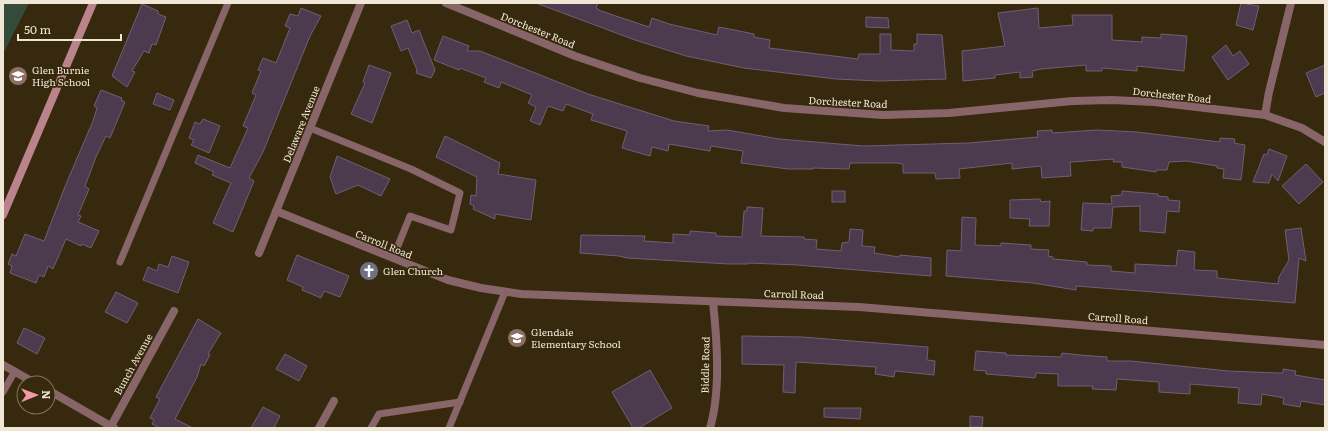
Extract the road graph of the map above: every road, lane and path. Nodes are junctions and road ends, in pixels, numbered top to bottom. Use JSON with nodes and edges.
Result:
{"nodes":[{"id":1,"x":93,"y":3,"type":"edge"},
{"id":2,"x":228,"y":3,"type":"edge"},
{"id":3,"x":361,"y":3,"type":"edge"},
{"id":4,"x":446,"y":3,"type":"edge"},
{"id":5,"x":1291,"y":3,"type":"edge"},
{"id":6,"x":1265,"y":115,"type":"junction"},
{"id":7,"x":310,"y":128,"type":"junction"},
{"id":8,"x":1325,"y":142,"type":"edge"},
{"id":9,"x":276,"y":211,"type":"junction"},
{"id":10,"x":3,"y":215,"type":"edge"},
{"id":11,"x":259,"y":253,"type":"dead end"},
{"id":12,"x":393,"y":258,"type":"junction"},
{"id":13,"x":120,"y":262,"type":"dead end"},
{"id":14,"x":505,"y":292,"type":"junction"},
{"id":15,"x":713,"y":302,"type":"junction"},
{"id":16,"x":174,"y":311,"type":"dead end"},
{"id":17,"x":1325,"y":345,"type":"edge"},
{"id":18,"x":3,"y":365,"type":"edge"},
{"id":19,"x":15,"y":371,"type":"junction"},
{"id":20,"x":22,"y":375,"type":"edge"},
{"id":21,"x":3,"y":392,"type":"edge"},
{"id":22,"x":56,"y":395,"type":"edge"},
{"id":23,"x":334,"y":401,"type":"dead end"},
{"id":24,"x":460,"y":402,"type":"junction"},
{"id":25,"x":111,"y":427,"type":"edge"},
{"id":26,"x":319,"y":428,"type":"edge"},
{"id":27,"x":371,"y":428,"type":"edge"},
{"id":28,"x":449,"y":428,"type":"edge"},
{"id":29,"x":710,"y":428,"type":"edge"}],
"edges":[{"from":1,"to":10,"type":"main road"},
{"from":2,"to":13,"type":"lane"},
{"from":3,"to":7,"type":"street","name":"Delaware Avenue"},
{"from":4,"to":6,"type":"street","name":"Dorchester Road"},
{"from":5,"to":6,"type":"street"},
{"from":6,"to":8,"type":"street","name":"Dorchester Road"},
{"from":7,"to":9,"type":"street","name":"Delaware Avenue"},
{"from":7,"to":12,"type":"lane"},
{"from":9,"to":11,"type":"street","name":"Delaware Avenue"},
{"from":9,"to":12,"type":"street","name":"Carroll Road"},
{"from":12,"to":14,"type":"street","name":"Carroll Road"},
{"from":14,"to":15,"type":"street","name":"Carroll Road"},
{"from":14,"to":24,"type":"lane"},
{"from":15,"to":17,"type":"street","name":"Carroll Road"},
{"from":15,"to":29,"type":"street","name":"Biddle Road"},
{"from":16,"to":25,"type":"street","name":"Bunch Avenue"},
{"from":18,"to":19,"type":"street"},
{"from":19,"to":20,"type":"street"},
{"from":19,"to":21,"type":"lane"},
{"from":22,"to":25,"type":"street"},
{"from":23,"to":26,"type":"street"},
{"from":24,"to":27,"type":"lane"},
{"from":24,"to":28,"type":"lane"}]}
